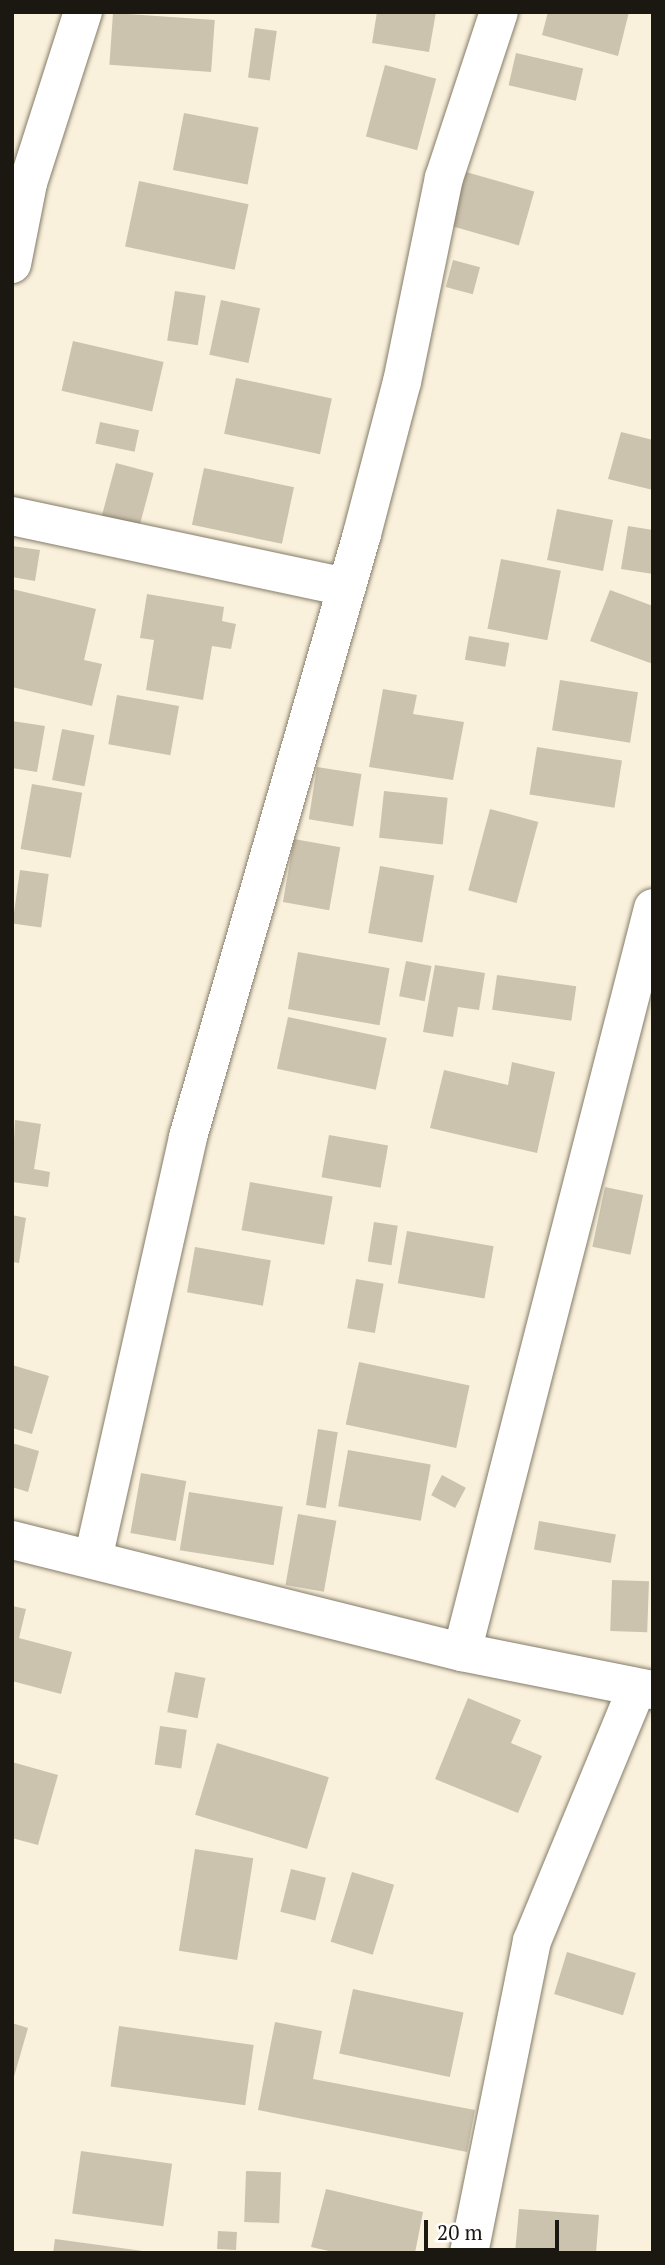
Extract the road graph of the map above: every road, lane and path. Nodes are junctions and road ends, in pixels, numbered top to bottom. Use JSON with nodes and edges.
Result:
{"nodes":[{"id":1,"x":83,"y":12,"type":"edge"},
{"id":2,"x":499,"y":12,"type":"edge"},
{"id":3,"x":12,"y":264,"type":"edge"},
{"id":4,"x":12,"y":516,"type":"edge"},
{"id":5,"x":347,"y":587,"type":"junction"},
{"id":6,"x":653,"y":908,"type":"edge"},
{"id":7,"x":12,"y":1540,"type":"edge"},
{"id":8,"x":93,"y":1559,"type":"junction"},
{"id":9,"x":462,"y":1652,"type":"junction"},
{"id":10,"x":644,"y":1690,"type":"edge"},
{"id":11,"x":469,"y":2253,"type":"edge"}],
"edges":[{"from":1,"to":3,"type":"street"},
{"from":2,"to":5,"type":"street"},
{"from":4,"to":5,"type":"street"},
{"from":5,"to":8,"type":"street"},
{"from":6,"to":9,"type":"street"},
{"from":7,"to":8,"type":"street"},
{"from":8,"to":9,"type":"street"},
{"from":9,"to":10,"type":"street"},
{"from":10,"to":11,"type":"street"}]}
